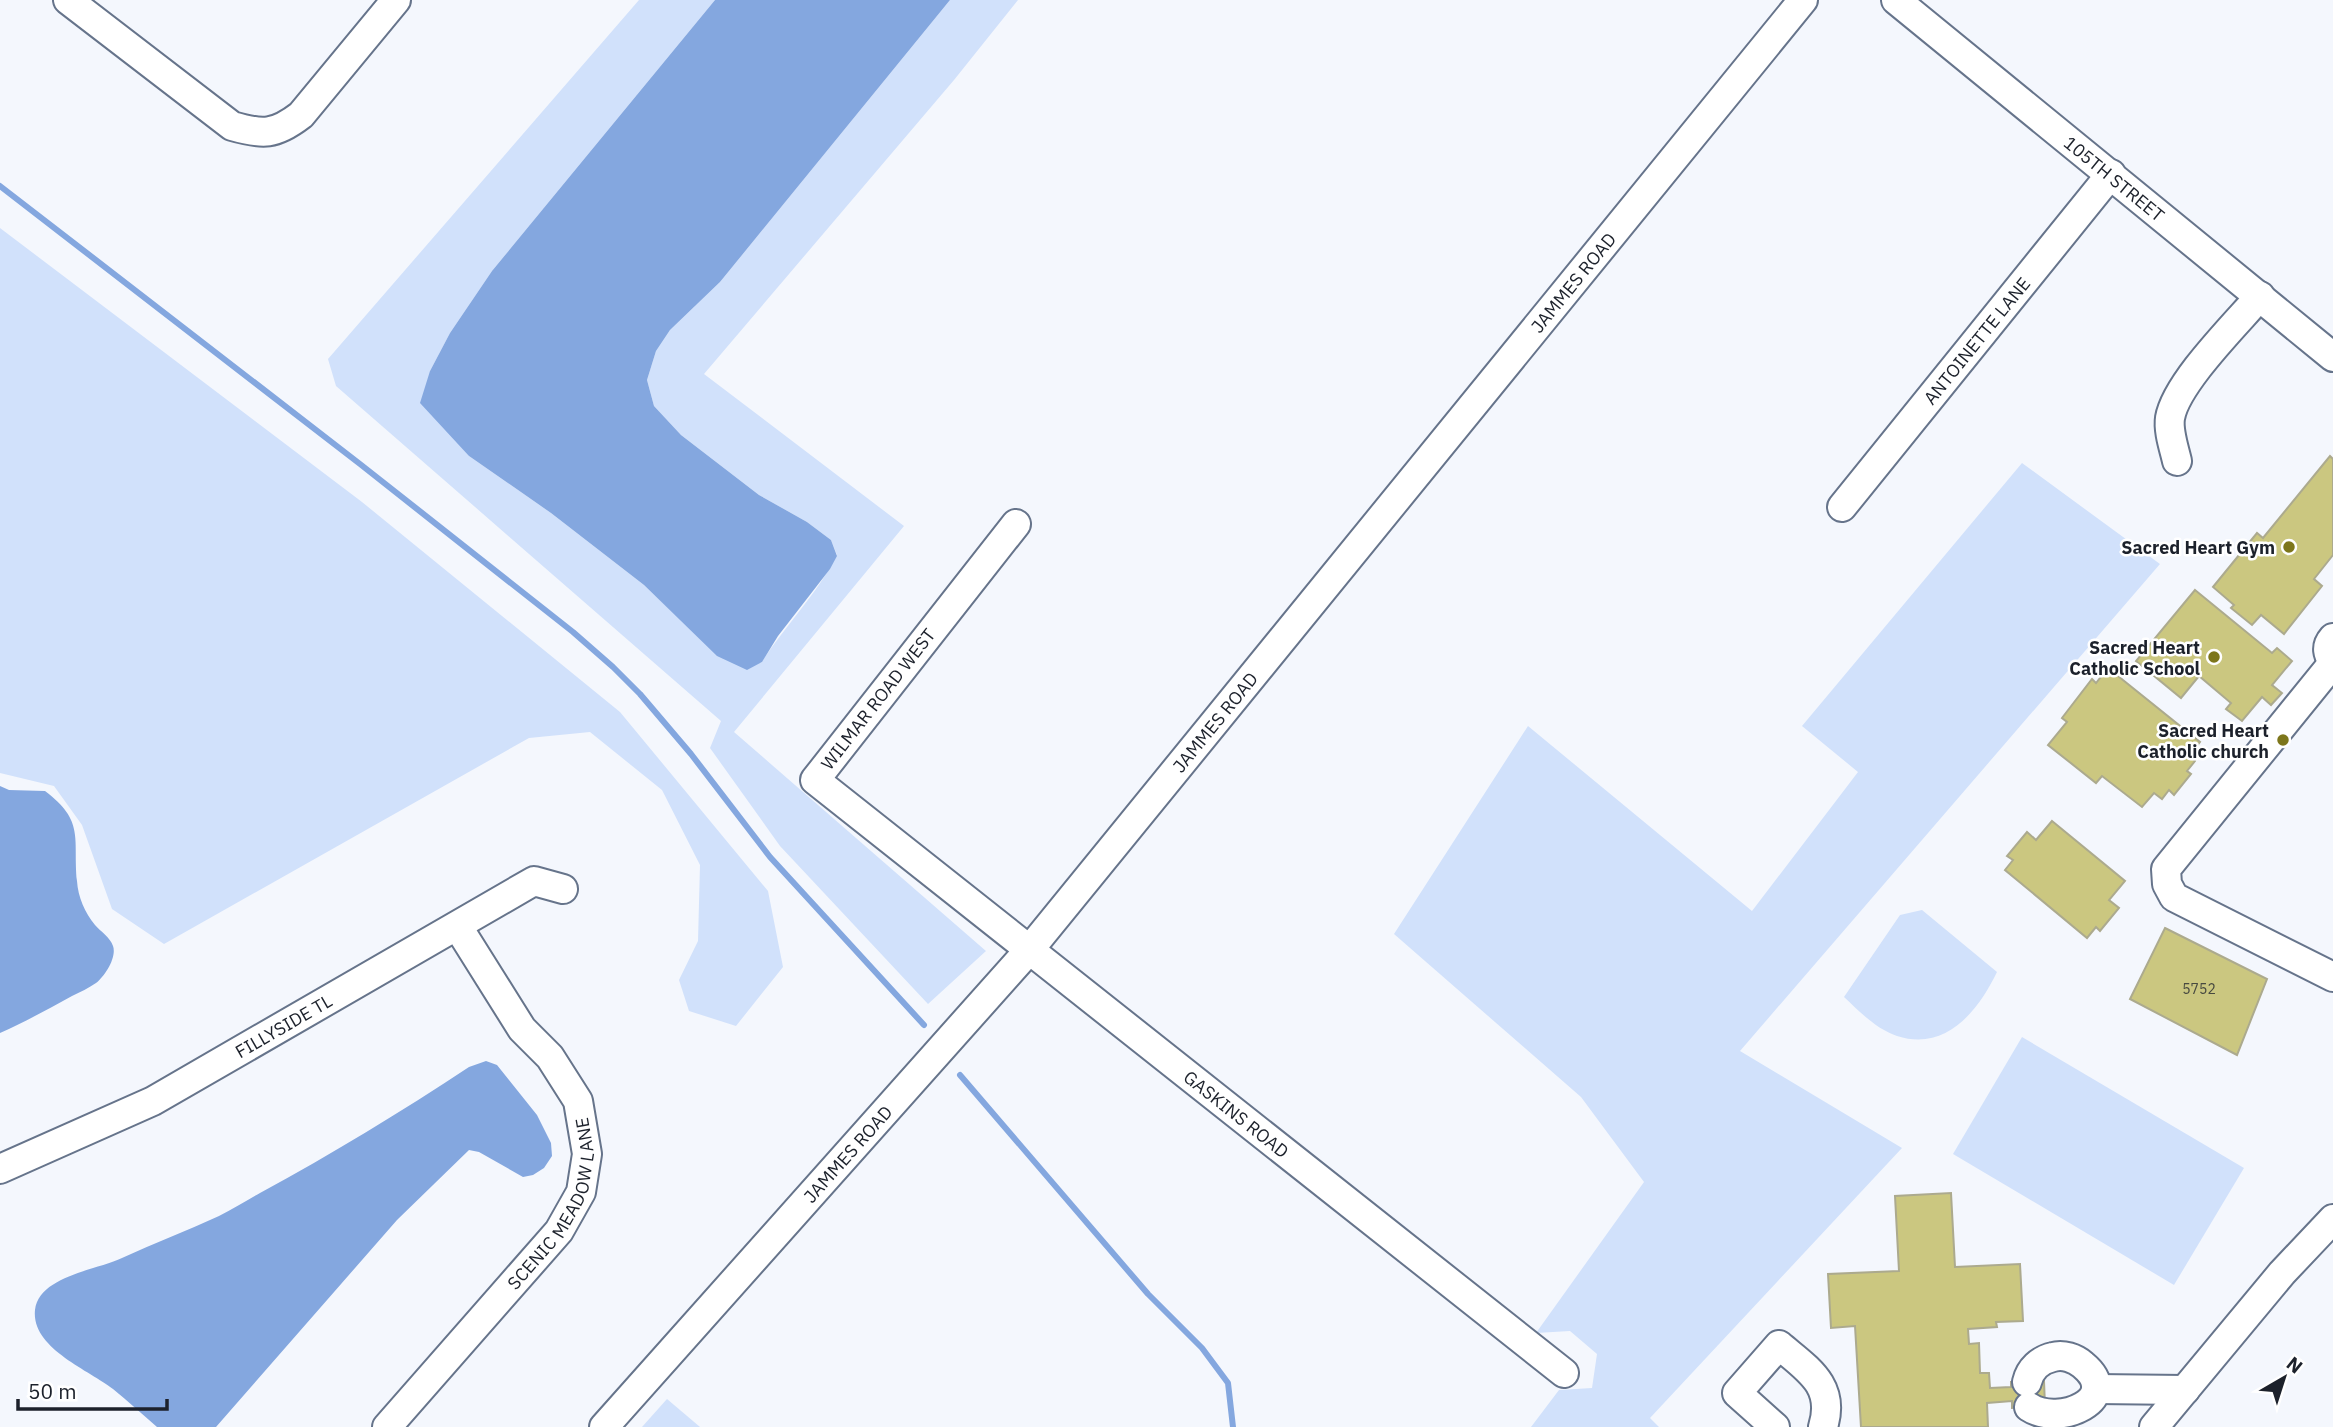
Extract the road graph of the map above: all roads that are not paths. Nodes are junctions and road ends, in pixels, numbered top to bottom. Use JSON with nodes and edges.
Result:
{"nodes":[{"id":1,"x":68,"y":0,"type":"edge"},
{"id":2,"x":396,"y":0,"type":"edge"},
{"id":3,"x":1803,"y":0,"type":"edge"},
{"id":4,"x":1896,"y":0,"type":"edge"},
{"id":5,"x":2111,"y":174,"type":"junction"},
{"id":6,"x":2260,"y":296,"type":"junction"},
{"id":7,"x":2333,"y":357,"type":"edge"},
{"id":8,"x":2176,"y":461,"type":"dead end"},
{"id":9,"x":1842,"y":507,"type":"dead end"},
{"id":10,"x":1016,"y":524,"type":"dead end"},
{"id":11,"x":2333,"y":638,"type":"edge"},
{"id":12,"x":2333,"y":663,"type":"edge"},
{"id":13,"x":909,"y":854,"type":"joint"},
{"id":14,"x":563,"y":889,"type":"dead end"},
{"id":15,"x":458,"y":927,"type":"junction"},
{"id":16,"x":1030,"y":948,"type":"junction"},
{"id":17,"x":2333,"y":977,"type":"edge"},
{"id":18,"x":0,"y":1169,"type":"edge"},
{"id":19,"x":2333,"y":1219,"type":"edge"},
{"id":20,"x":1564,"y":1373,"type":"dead end"},
{"id":21,"x":2096,"y":1389,"type":"junction"},
{"id":22,"x":2185,"y":1390,"type":"junction"},
{"id":23,"x":387,"y":1427,"type":"edge"},
{"id":24,"x":604,"y":1427,"type":"edge"},
{"id":25,"x":1775,"y":1427,"type":"edge"},
{"id":26,"x":1823,"y":1427,"type":"edge"},
{"id":27,"x":2154,"y":1427,"type":"edge"}],
"edges":[{"from":1,"to":2,"type":"street"},
{"from":3,"to":16,"type":"street","name":"JAMMES ROAD"},
{"from":4,"to":5,"type":"street","name":"105TH STREET"},
{"from":5,"to":6,"type":"street","name":"105TH STREET"},
{"from":5,"to":9,"type":"street","name":"ANTOINETTE LANE"},
{"from":6,"to":7,"type":"street","name":"105TH STREET"},
{"from":6,"to":8,"type":"street"},
{"from":10,"to":13,"type":"street","name":"WILMAR ROAD WEST"},
{"from":11,"to":12,"type":"street"},
{"from":12,"to":17,"type":"street"},
{"from":13,"to":16,"type":"street","name":"GASKINS ROAD"},
{"from":14,"to":15,"type":"street","name":"FILLYSIDE TL"},
{"from":15,"to":18,"type":"street","name":"FILLYSIDE TL"},
{"from":15,"to":23,"type":"street","name":"SCENIC MEADOW LANE"},
{"from":16,"to":20,"type":"street","name":"GASKINS ROAD"},
{"from":16,"to":24,"type":"street","name":"JAMMES ROAD"},
{"from":19,"to":22,"type":"street"},
{"from":21,"to":21,"type":"street"},
{"from":21,"to":22,"type":"street"},
{"from":22,"to":27,"type":"street"},
{"from":25,"to":26,"type":"street"}]}
